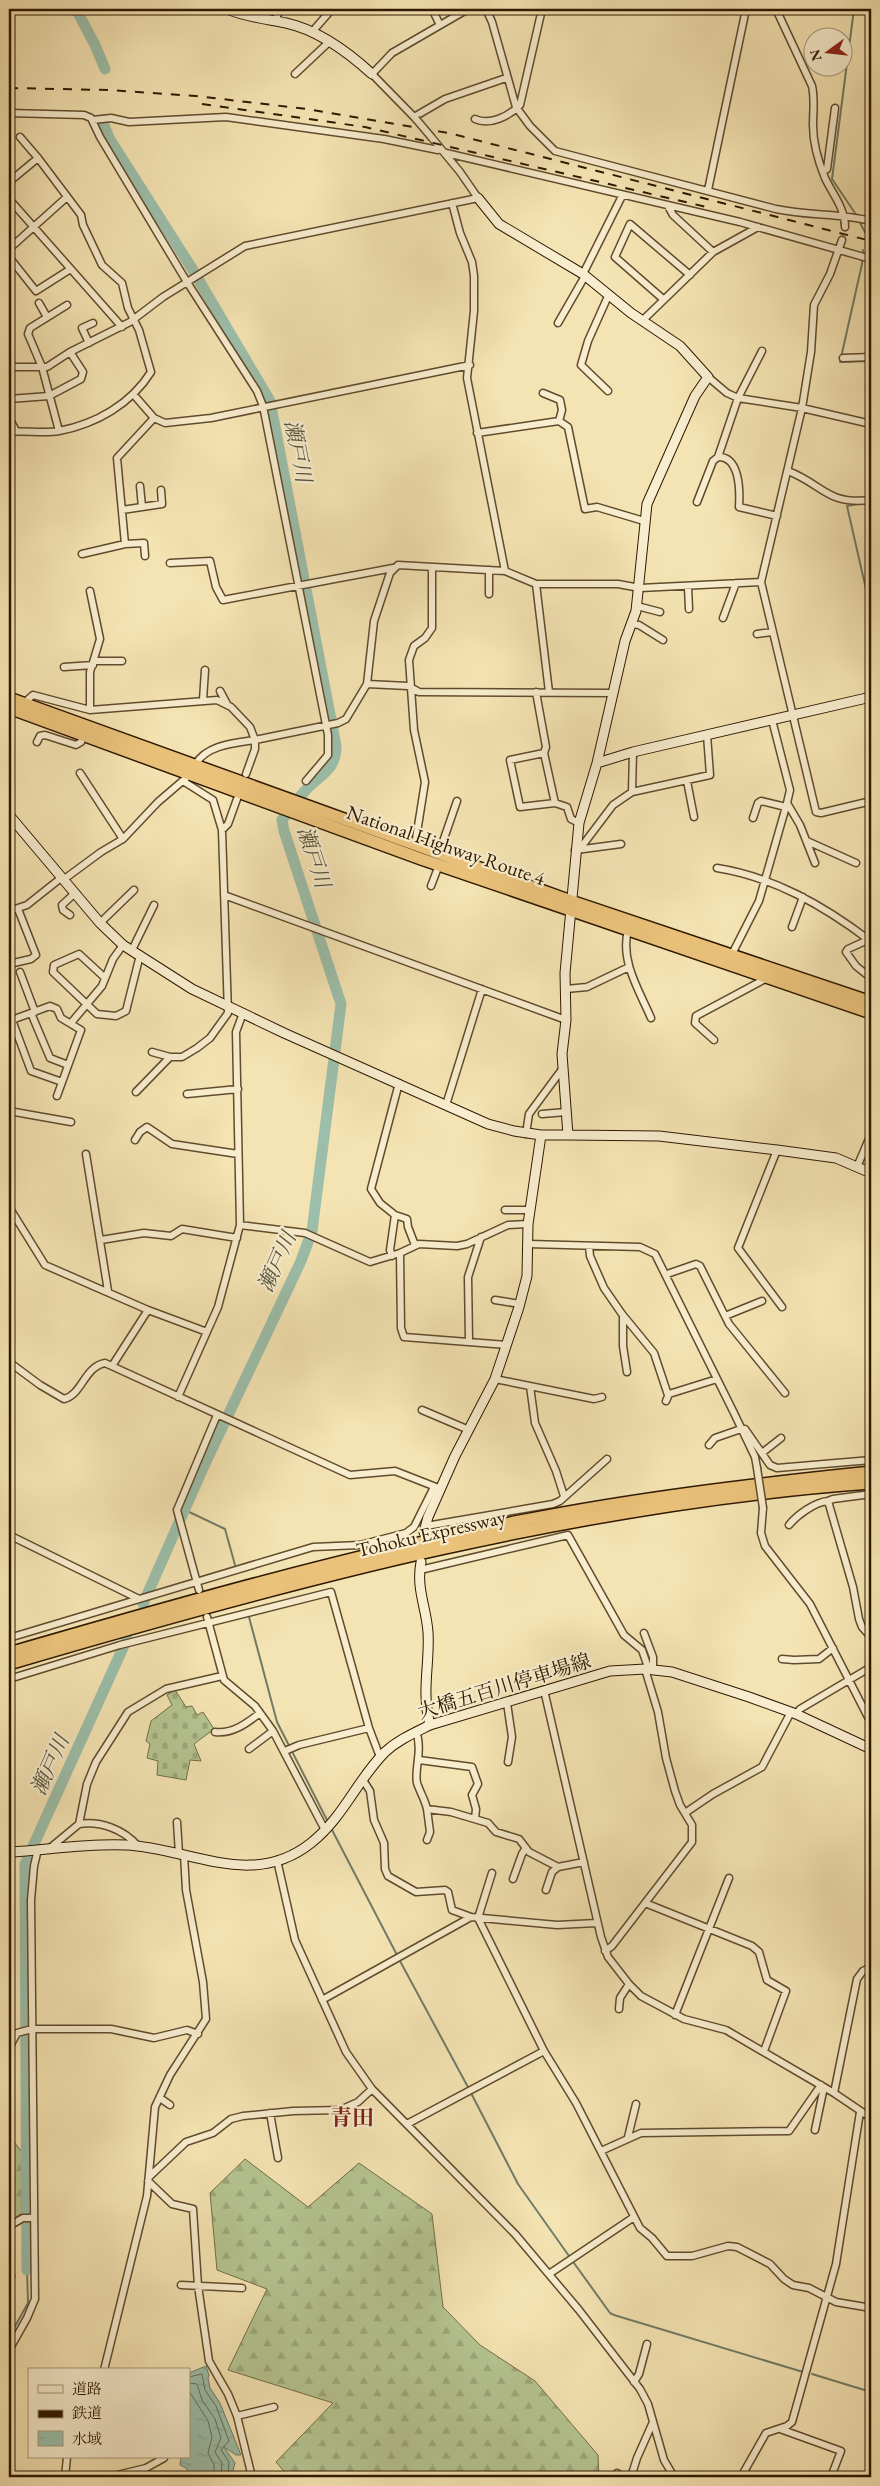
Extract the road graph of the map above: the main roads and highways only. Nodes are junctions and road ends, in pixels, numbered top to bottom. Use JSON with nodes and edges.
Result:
{"nodes":[{"id":1,"x":9,"y":698,"type":"edge"},
{"id":2,"x":9,"y":708,"type":"edge"},
{"id":3,"x":189,"y":773,"type":"junction"},
{"id":4,"x":308,"y":811,"type":"junction"},
{"id":5,"x":439,"y":859,"type":"junction"},
{"id":6,"x":571,"y":906,"type":"junction"},
{"id":7,"x":730,"y":959,"type":"junction"},
{"id":8,"x":871,"y":1002,"type":"edge"},
{"id":9,"x":871,"y":1013,"type":"edge"},
{"id":10,"x":871,"y":1472,"type":"edge"},
{"id":11,"x":871,"y":1483,"type":"edge"},
{"id":12,"x":9,"y":1653,"type":"edge"},
{"id":13,"x":9,"y":1664,"type":"edge"}],
"edges":[{"from":1,"to":3,"type":"highway","name":"National Highway Route 4"},
{"from":2,"to":3,"type":"highway","name":"National Highway Route 4"},
{"from":3,"to":4,"type":"highway","name":"National Highway Route 4"},
{"from":4,"to":5,"type":"highway","name":"National Highway Route 4"},
{"from":4,"to":5,"type":"highway","name":"National Highway Route 4"},
{"from":5,"to":6,"type":"highway","name":"National Highway Route 4"},
{"from":6,"to":7,"type":"highway","name":"National Highway Route 4"},
{"from":6,"to":7,"type":"highway","name":"National Highway Route 4"},
{"from":7,"to":8,"type":"highway","name":"National Highway Route 4"},
{"from":7,"to":9,"type":"highway","name":"National Highway Route 4"},
{"from":10,"to":12,"type":"highway","name":"Tohoku Expressway"},
{"from":11,"to":13,"type":"highway","name":"Tohoku Expressway"}]}
